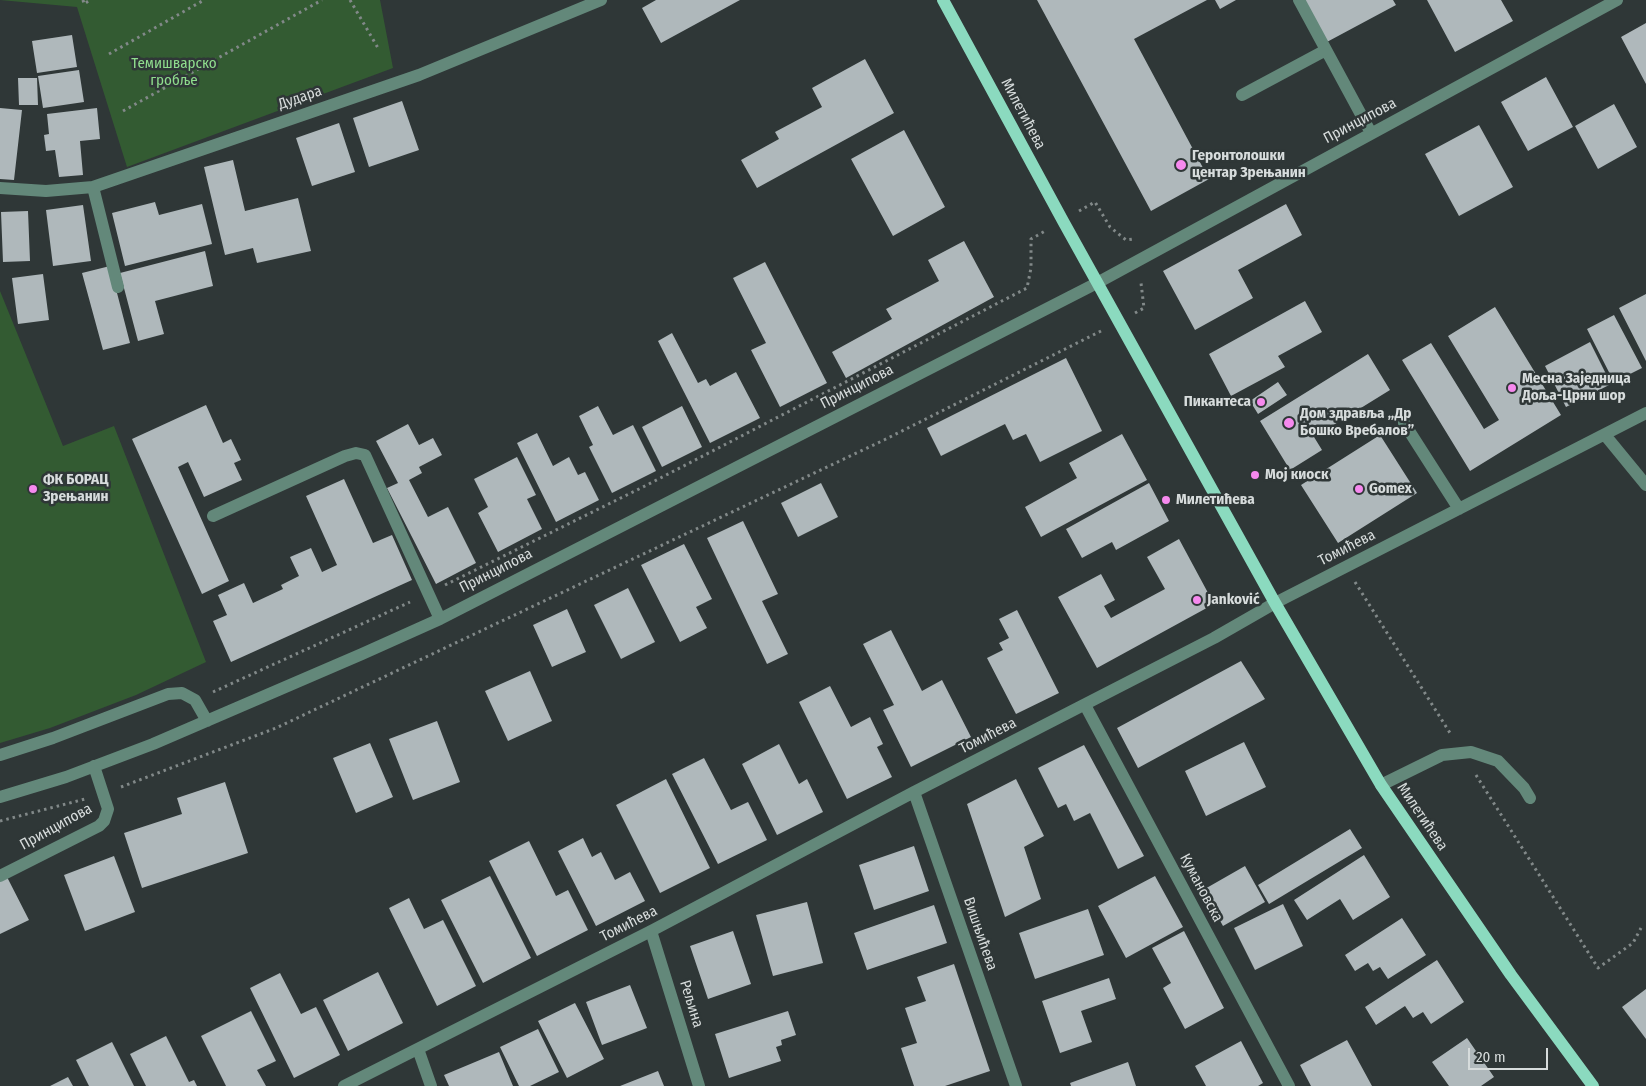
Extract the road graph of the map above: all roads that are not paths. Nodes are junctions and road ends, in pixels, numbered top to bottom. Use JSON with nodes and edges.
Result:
{"nodes":[{"id":1,"x":601,"y":0,"type":"edge"},
{"id":2,"x":943,"y":0,"type":"edge"},
{"id":3,"x":1299,"y":0,"type":"edge"},
{"id":4,"x":1617,"y":0,"type":"edge"},
{"id":5,"x":1326,"y":50,"type":"junction"},
{"id":6,"x":1242,"y":95,"type":"dead end"},
{"id":7,"x":1371,"y":133,"type":"junction"},
{"id":8,"x":93,"y":187,"type":"junction"},
{"id":9,"x":0,"y":188,"type":"edge"},
{"id":10,"x":1097,"y":282,"type":"junction"},
{"id":11,"x":118,"y":287,"type":"dead end"},
{"id":12,"x":1646,"y":413,"type":"edge"},
{"id":13,"x":1404,"y":423,"type":"dead end"},
{"id":14,"x":1605,"y":435,"type":"junction"},
{"id":15,"x":1646,"y":485,"type":"edge"},
{"id":16,"x":1459,"y":509,"type":"junction"},
{"id":17,"x":213,"y":516,"type":"dead end"},
{"id":18,"x":1275,"y":603,"type":"junction"},
{"id":19,"x":440,"y":619,"type":"junction"},
{"id":20,"x":1085,"y":705,"type":"junction"},
{"id":21,"x":207,"y":721,"type":"junction"},
{"id":22,"x":0,"y":755,"type":"edge"},
{"id":23,"x":94,"y":766,"type":"junction"},
{"id":24,"x":1382,"y":785,"type":"junction"},
{"id":25,"x":914,"y":792,"type":"junction"},
{"id":26,"x":0,"y":797,"type":"edge"},
{"id":27,"x":1530,"y":798,"type":"dead end"},
{"id":28,"x":0,"y":876,"type":"edge"},
{"id":29,"x":651,"y":931,"type":"junction"},
{"id":30,"x":418,"y":1049,"type":"junction"},
{"id":31,"x":344,"y":1086,"type":"edge"},
{"id":32,"x":431,"y":1086,"type":"edge"},
{"id":33,"x":699,"y":1086,"type":"edge"},
{"id":34,"x":1016,"y":1086,"type":"edge"},
{"id":35,"x":1289,"y":1086,"type":"edge"},
{"id":36,"x":1593,"y":1086,"type":"edge"}],
"edges":[{"from":1,"to":8,"type":"street","name":"Дудара"},
{"from":2,"to":10,"type":"main road","name":"Милетићева"},
{"from":3,"to":5,"type":"street"},
{"from":4,"to":7,"type":"street","name":"Принципова"},
{"from":5,"to":6,"type":"street"},
{"from":5,"to":7,"type":"street"},
{"from":7,"to":10,"type":"street","name":"Принципова"},
{"from":8,"to":9,"type":"street","name":"Дудара"},
{"from":8,"to":11,"type":"street"},
{"from":10,"to":18,"type":"main road","name":"Милетићева"},
{"from":10,"to":19,"type":"street","name":"Принципова"},
{"from":12,"to":14,"type":"street","name":"Томићева"},
{"from":13,"to":16,"type":"street"},
{"from":14,"to":15,"type":"street"},
{"from":14,"to":16,"type":"street","name":"Томићева"},
{"from":16,"to":18,"type":"street","name":"Томићева"},
{"from":17,"to":19,"type":"street"},
{"from":18,"to":20,"type":"street","name":"Томићева"},
{"from":18,"to":24,"type":"main road","name":"Милетићева"},
{"from":19,"to":21,"type":"street","name":"Принципова"},
{"from":20,"to":25,"type":"street","name":"Томићева"},
{"from":20,"to":35,"type":"street","name":"Кумановска"},
{"from":21,"to":22,"type":"street"},
{"from":21,"to":23,"type":"street","name":"Принципова"},
{"from":23,"to":26,"type":"street","name":"Принципова"},
{"from":23,"to":28,"type":"street","name":"Принципова"},
{"from":24,"to":27,"type":"street"},
{"from":24,"to":36,"type":"main road","name":"Милетићева"},
{"from":25,"to":29,"type":"street","name":"Томићева"},
{"from":25,"to":34,"type":"street","name":"Вишњићева"},
{"from":29,"to":30,"type":"street","name":"Томићева"},
{"from":29,"to":33,"type":"street","name":"Рељина"},
{"from":30,"to":31,"type":"street","name":"Томићева"},
{"from":30,"to":32,"type":"street"}]}
